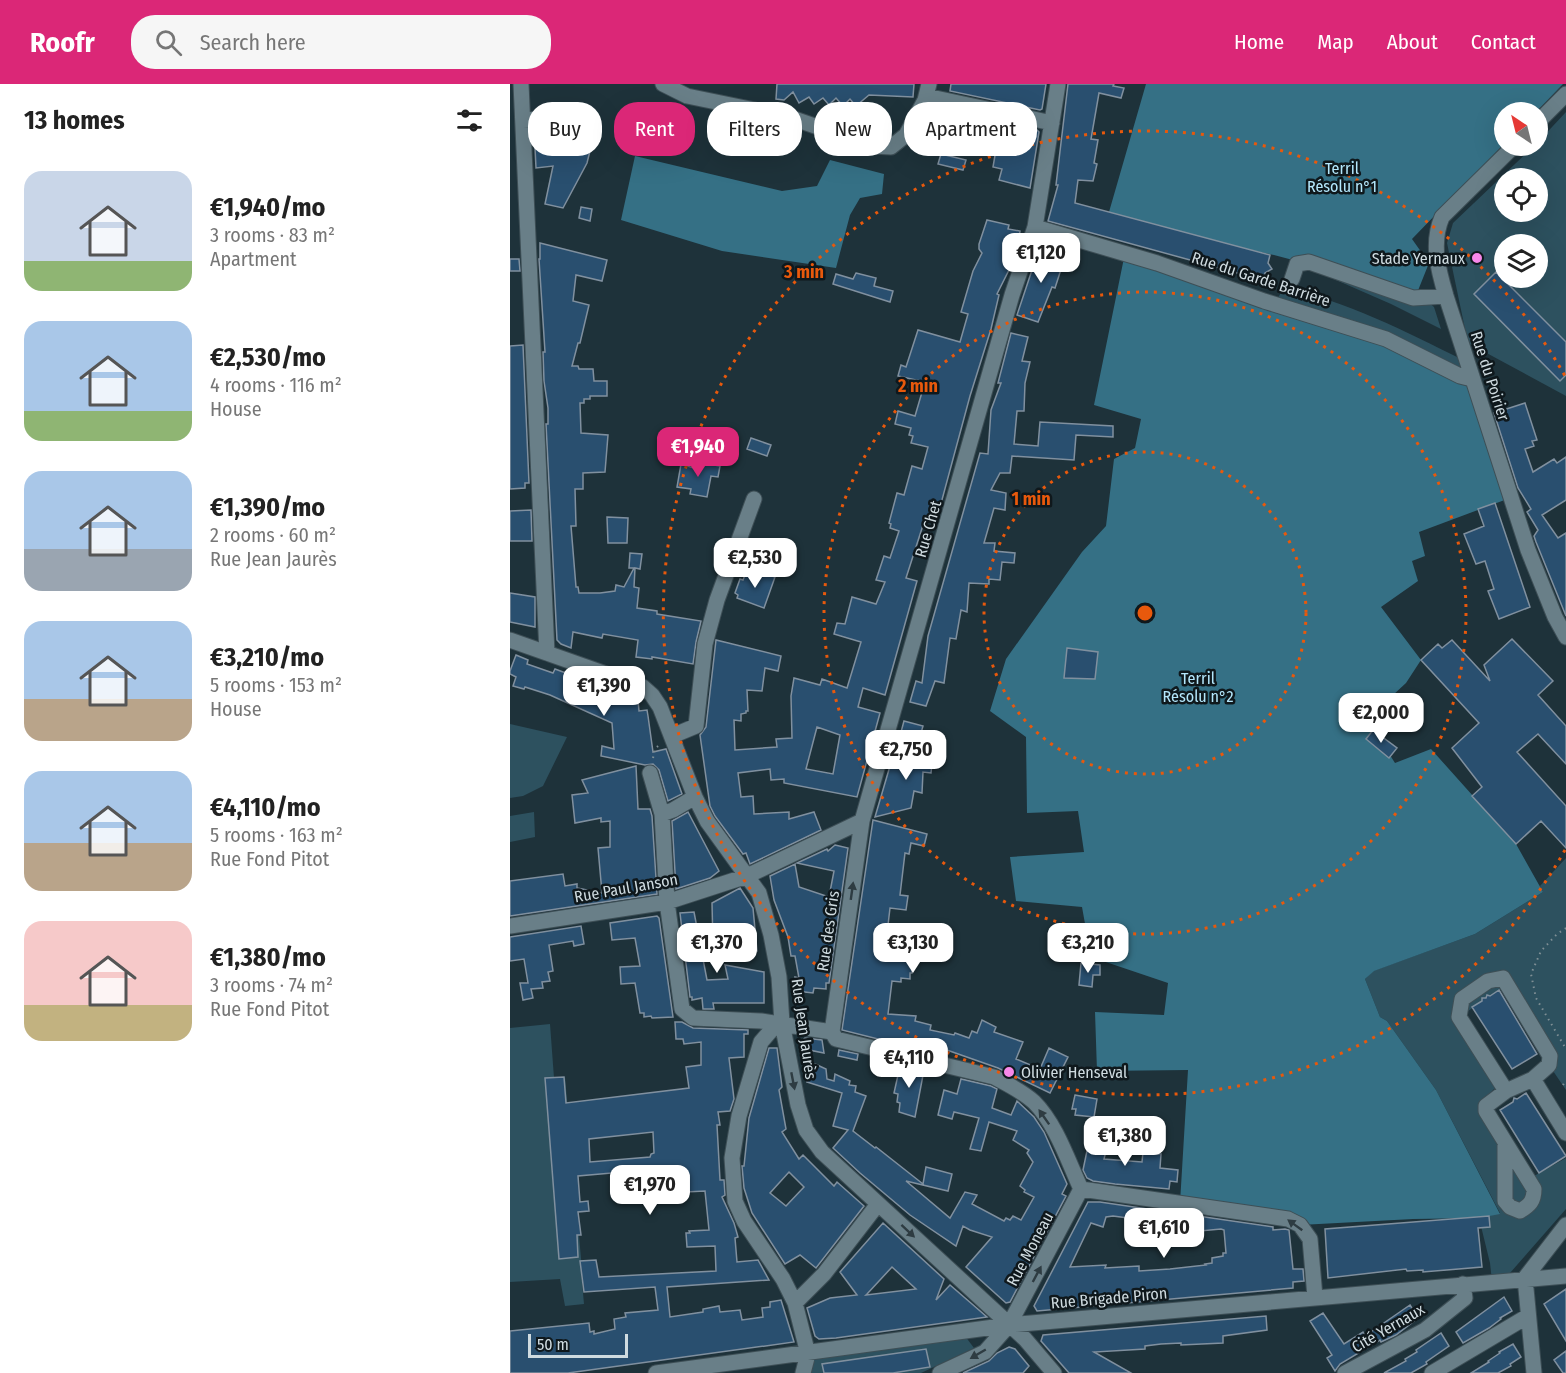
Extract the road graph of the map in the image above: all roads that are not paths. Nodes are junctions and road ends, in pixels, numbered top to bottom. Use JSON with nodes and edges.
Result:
{"nodes":[{"id":1,"x":521,"y":84,"type":"edge"},
{"id":2,"x":663,"y":84,"type":"edge"},
{"id":3,"x":1058,"y":84,"type":"edge"},
{"id":4,"x":927,"y":90,"type":"edge"},
{"id":5,"x":1566,"y":94,"type":"edge"},
{"id":6,"x":1548,"y":112,"type":"edge"},
{"id":7,"x":523,"y":120,"type":"junction"},
{"id":8,"x":528,"y":120,"type":"edge"},
{"id":9,"x":1052,"y":123,"type":"junction"},
{"id":10,"x":1504,"y":156,"type":"edge"},
{"id":11,"x":1035,"y":227,"type":"junction"},
{"id":12,"x":1292,"y":279,"type":"dead end"},
{"id":13,"x":1446,"y":296,"type":"junction"},
{"id":14,"x":1472,"y":379,"type":"junction"},
{"id":15,"x":754,"y":499,"type":"dead end"},
{"id":16,"x":1566,"y":637,"type":"edge"},
{"id":17,"x":510,"y":640,"type":"edge"},
{"id":18,"x":547,"y":653,"type":"junction"},
{"id":19,"x":672,"y":736,"type":"junction"},
{"id":20,"x":650,"y":773,"type":"road end"},
{"id":21,"x":695,"y":797,"type":"junction"},
{"id":22,"x":662,"y":814,"type":"junction"},
{"id":23,"x":862,"y":821,"type":"junction"},
{"id":24,"x":747,"y":876,"type":"junction"},
{"id":25,"x":667,"y":902,"type":"junction"},
{"id":26,"x":510,"y":926,"type":"edge"},
{"id":27,"x":782,"y":1023,"type":"junction"},
{"id":28,"x":832,"y":1032,"type":"junction"},
{"id":29,"x":1533,"y":1078,"type":"junction"},
{"id":30,"x":1506,"y":1091,"type":"junction"},
{"id":31,"x":1566,"y":1133,"type":"edge"},
{"id":32,"x":1505,"y":1143,"type":"dead end"},
{"id":33,"x":1082,"y":1189,"type":"junction"},
{"id":34,"x":878,"y":1204,"type":"junction"},
{"id":35,"x":1566,"y":1225,"type":"edge"},
{"id":36,"x":1566,"y":1276,"type":"edge"},
{"id":37,"x":1525,"y":1278,"type":"junction"},
{"id":38,"x":1463,"y":1284,"type":"junction"},
{"id":39,"x":1315,"y":1297,"type":"junction"},
{"id":40,"x":795,"y":1303,"type":"junction"},
{"id":41,"x":1528,"y":1316,"type":"junction"},
{"id":42,"x":1010,"y":1325,"type":"junction"},
{"id":43,"x":808,"y":1354,"type":"junction"},
{"id":44,"x":1530,"y":1370,"type":"edge"},
{"id":45,"x":656,"y":1373,"type":"edge"},
{"id":46,"x":803,"y":1373,"type":"edge"},
{"id":47,"x":940,"y":1373,"type":"edge"},
{"id":48,"x":1054,"y":1373,"type":"edge"},
{"id":49,"x":1345,"y":1373,"type":"edge"},
{"id":50,"x":1432,"y":1373,"type":"edge"}],
"edges":[{"from":1,"to":7,"type":"street"},
{"from":2,"to":4,"type":"street"},
{"from":3,"to":9,"type":"street","name":"Rue Chet"},
{"from":4,"to":9,"type":"street"},
{"from":5,"to":6,"type":"street"},
{"from":7,"to":8,"type":"street"},
{"from":7,"to":18,"type":"street"},
{"from":9,"to":11,"type":"street","name":"Rue Chet"},
{"from":10,"to":13,"type":"street","name":"Rue du Poirier"},
{"from":11,"to":14,"type":"street","name":"Rue du Garde Barrière"},
{"from":11,"to":23,"type":"street","name":"Rue Chet"},
{"from":12,"to":13,"type":"street"},
{"from":13,"to":14,"type":"street","name":"Rue du Poirier"},
{"from":14,"to":16,"type":"street","name":"Rue du Poirier"},
{"from":15,"to":19,"type":"street"},
{"from":17,"to":18,"type":"street","name":"Rue Jean Jaurès"},
{"from":18,"to":19,"type":"street","name":"Rue Jean Jaurès"},
{"from":19,"to":21,"type":"street","name":"Rue Jean Jaurès"},
{"from":20,"to":22,"type":"street"},
{"from":21,"to":22,"type":"street"},
{"from":21,"to":24,"type":"street","name":"Rue Jean Jaurès"},
{"from":22,"to":25,"type":"street"},
{"from":23,"to":24,"type":"street"},
{"from":28,"to":23,"type":"street","name":"Rue des Gris","one_way":true},
{"from":24,"to":25,"type":"street","name":"Rue Paul Janson"},
{"from":24,"to":27,"type":"street","name":"Rue Jean Jaurès"},
{"from":25,"to":26,"type":"street","name":"Rue Paul Janson"},
{"from":25,"to":27,"type":"street"},
{"from":27,"to":28,"type":"street"},
{"from":27,"to":34,"type":"street","name":"Rue Jean Jaurès","one_way":true},
{"from":27,"to":40,"type":"street"},
{"from":33,"to":28,"type":"street","one_way":true},
{"from":29,"to":30,"type":"street"},
{"from":29,"to":30,"type":"street"},
{"from":29,"to":31,"type":"street"},
{"from":30,"to":32,"type":"street"},
{"from":39,"to":33,"type":"street","one_way":true},
{"from":42,"to":33,"type":"street","name":"Rue Moneau","one_way":true},
{"from":34,"to":40,"type":"street"},
{"from":34,"to":42,"type":"street","name":"Rue Jean Jaurès","one_way":true},
{"from":35,"to":37,"type":"street"},
{"from":36,"to":37,"type":"street","name":"Rue Brigade Piron"},
{"from":37,"to":38,"type":"street","name":"Rue Brigade Piron"},
{"from":37,"to":41,"type":"street"},
{"from":38,"to":39,"type":"street","name":"Rue Brigade Piron"},
{"from":38,"to":49,"type":"street","name":"Cité Yernaux"},
{"from":39,"to":42,"type":"street","name":"Rue Brigade Piron"},
{"from":40,"to":43,"type":"street"},
{"from":41,"to":44,"type":"street"},
{"from":41,"to":50,"type":"street"},
{"from":42,"to":43,"type":"street","name":"Rue Brigade Piron"},
{"from":42,"to":47,"type":"street","name":"Rue Moneau","one_way":true},
{"from":42,"to":48,"type":"street","name":"Rue Jean Jaurès"},
{"from":43,"to":45,"type":"street","name":"Rue Brigade Piron"},
{"from":43,"to":46,"type":"street"}]}
